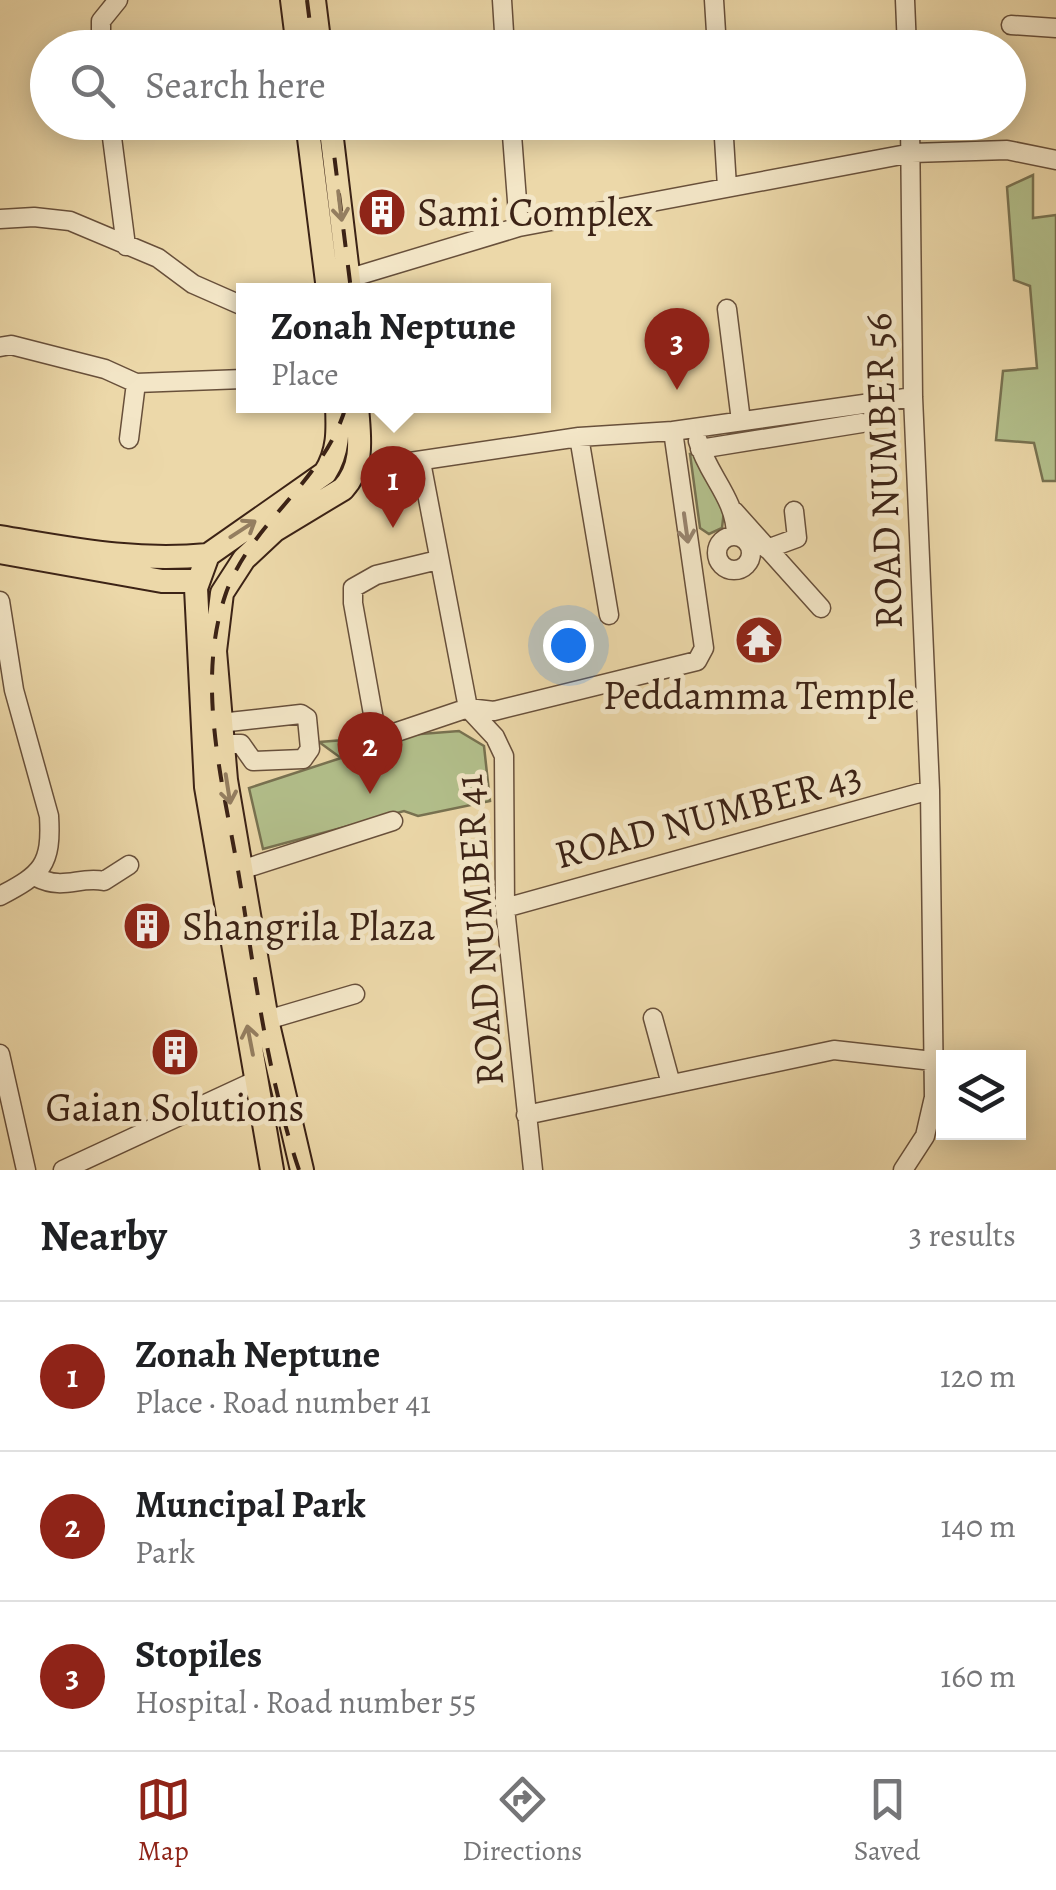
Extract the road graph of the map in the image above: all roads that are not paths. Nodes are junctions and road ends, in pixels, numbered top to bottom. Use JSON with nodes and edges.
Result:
{"nodes":[{"id":1,"x":118,"y":0,"type":"edge"},
{"id":2,"x":292,"y":0,"type":"edge"},
{"id":3,"x":314,"y":0,"type":"edge"},
{"id":4,"x":502,"y":0,"type":"edge"},
{"id":5,"x":714,"y":0,"type":"edge"},
{"id":6,"x":905,"y":0,"type":"edge"},
{"id":7,"x":1011,"y":24,"type":"dead end"},
{"id":8,"x":1056,"y":28,"type":"edge"},
{"id":9,"x":101,"y":30,"type":"edge"},
{"id":10,"x":296,"y":30,"type":"edge"},
{"id":11,"x":318,"y":30,"type":"edge"},
{"id":12,"x":504,"y":30,"type":"edge"},
{"id":13,"x":716,"y":30,"type":"edge"},
{"id":14,"x":906,"y":30,"type":"edge"},
{"id":15,"x":112,"y":140,"type":"edge"},
{"id":16,"x":309,"y":140,"type":"edge"},
{"id":17,"x":332,"y":140,"type":"edge"},
{"id":18,"x":513,"y":140,"type":"edge"},
{"id":19,"x":723,"y":140,"type":"edge"},
{"id":20,"x":911,"y":140,"type":"edge"},
{"id":21,"x":912,"y":153,"type":"junction"},
{"id":22,"x":1056,"y":160,"type":"edge"},
{"id":23,"x":727,"y":187,"type":"junction"},
{"id":24,"x":0,"y":218,"type":"edge"},
{"id":25,"x":520,"y":227,"type":"junction"},
{"id":26,"x":126,"y":246,"type":"junction"},
{"id":27,"x":326,"y":283,"type":"edge"},
{"id":28,"x":350,"y":283,"type":"edge"},
{"id":29,"x":353,"y":283,"type":"edge"},
{"id":30,"x":236,"y":303,"type":"edge"},
{"id":31,"x":727,"y":309,"type":"dead end"},
{"id":32,"x":0,"y":347,"type":"edge"},
{"id":33,"x":236,"y":380,"type":"edge"},
{"id":34,"x":136,"y":383,"type":"junction"},
{"id":35,"x":913,"y":398,"type":"junction"},
{"id":36,"x":336,"y":413,"type":"edge"},
{"id":37,"x":357,"y":413,"type":"edge"},
{"id":38,"x":740,"y":421,"type":"junction"},
{"id":39,"x":862,"y":423,"type":"dead end"},
{"id":40,"x":694,"y":427,"type":"junction"},
{"id":41,"x":673,"y":431,"type":"junction"},
{"id":42,"x":579,"y":437,"type":"junction"},
{"id":43,"x":128,"y":439,"type":"dead end"},
{"id":44,"x":700,"y":449,"type":"junction"},
{"id":45,"x":421,"y":462,"type":"junction"},
{"id":46,"x":356,"y":470,"type":"junction"},
{"id":47,"x":794,"y":510,"type":"dead end"},
{"id":48,"x":734,"y":512,"type":"junction"},
{"id":49,"x":736,"y":536,"type":"junction"},
{"id":50,"x":0,"y":538,"type":"edge"},
{"id":51,"x":767,"y":548,"type":"junction"},
{"id":52,"x":0,"y":552,"type":"edge"},
{"id":53,"x":208,"y":555,"type":"junction"},
{"id":54,"x":438,"y":560,"type":"junction"},
{"id":55,"x":719,"y":560,"type":"junction"},
{"id":56,"x":691,"y":565,"type":"junction"},
{"id":57,"x":162,"y":570,"type":"junction"},
{"id":58,"x":191,"y":582,"type":"junction"},
{"id":59,"x":0,"y":600,"type":"edge"},
{"id":60,"x":821,"y":608,"type":"dead end"},
{"id":61,"x":609,"y":615,"type":"dead end"},
{"id":62,"x":7,"y":690,"type":"edge"},
{"id":63,"x":468,"y":708,"type":"junction"},
{"id":64,"x":930,"y":790,"type":"junction"},
{"id":65,"x":393,"y":821,"type":"dead end"},
{"id":66,"x":129,"y":865,"type":"dead end"},
{"id":67,"x":241,"y":870,"type":"junction"},
{"id":68,"x":36,"y":877,"type":"junction"},
{"id":69,"x":0,"y":896,"type":"edge"},
{"id":70,"x":505,"y":908,"type":"junction"},
{"id":71,"x":239,"y":922,"type":"junction"},
{"id":72,"x":355,"y":994,"type":"dead end"},
{"id":73,"x":652,"y":1018,"type":"dead end"},
{"id":74,"x":267,"y":1020,"type":"junction"},
{"id":75,"x":0,"y":1054,"type":"edge"},
{"id":76,"x":932,"y":1061,"type":"junction"},
{"id":77,"x":257,"y":1080,"type":"junction"},
{"id":78,"x":672,"y":1084,"type":"junction"},
{"id":79,"x":526,"y":1115,"type":"junction"},
{"id":80,"x":26,"y":1170,"type":"edge"},
{"id":81,"x":63,"y":1170,"type":"edge"},
{"id":82,"x":272,"y":1170,"type":"edge"},
{"id":83,"x":302,"y":1170,"type":"edge"},
{"id":84,"x":533,"y":1170,"type":"edge"},
{"id":85,"x":903,"y":1170,"type":"edge"}],
"edges":[{"from":1,"to":9,"type":"street"},
{"from":2,"to":10,"type":"main road"},
{"from":3,"to":11,"type":"main road"},
{"from":4,"to":12,"type":"street"},
{"from":5,"to":13,"type":"street"},
{"from":6,"to":14,"type":"street"},
{"from":7,"to":8,"type":"street"},
{"from":15,"to":26,"type":"street"},
{"from":16,"to":27,"type":"main road"},
{"from":17,"to":28,"type":"main road","one_way":true},
{"from":18,"to":25,"type":"street"},
{"from":19,"to":23,"type":"street"},
{"from":20,"to":21,"type":"street","name":"ROAD NUMBER 56"},
{"from":21,"to":22,"type":"street"},
{"from":21,"to":23,"type":"street"},
{"from":21,"to":35,"type":"street","name":"ROAD NUMBER 56"},
{"from":23,"to":25,"type":"street"},
{"from":24,"to":26,"type":"street"},
{"from":25,"to":29,"type":"street"},
{"from":26,"to":30,"type":"street"},
{"from":31,"to":38,"type":"street"},
{"from":32,"to":34,"type":"street"},
{"from":33,"to":34,"type":"street"},
{"from":34,"to":43,"type":"street"},
{"from":35,"to":38,"type":"street"},
{"from":35,"to":64,"type":"street","name":"ROAD NUMBER 56"},
{"from":53,"to":36,"type":"main road","one_way":true},
{"from":37,"to":46,"type":"main road"},
{"from":38,"to":40,"type":"street"},
{"from":39,"to":44,"type":"street"},
{"from":40,"to":41,"type":"street"},
{"from":40,"to":44,"type":"street"},
{"from":41,"to":42,"type":"street"},
{"from":41,"to":56,"type":"street","one_way":true},
{"from":42,"to":45,"type":"street"},
{"from":42,"to":61,"type":"street"},
{"from":44,"to":48,"type":"street"},
{"from":45,"to":46,"type":"street"},
{"from":45,"to":54,"type":"street","name":"ROAD NUMBER 41"},
{"from":46,"to":67,"type":"main road","one_way":true},
{"from":47,"to":51,"type":"street"},
{"from":48,"to":49,"type":"street"},
{"from":48,"to":51,"type":"street"},
{"from":49,"to":55,"type":"street"},
{"from":49,"to":55,"type":"street"},
{"from":50,"to":57,"type":"main road"},
{"from":51,"to":60,"type":"street"},
{"from":52,"to":57,"type":"main road"},
{"from":53,"to":57,"type":"main road"},
{"from":53,"to":58,"type":"main road"},
{"from":54,"to":63,"type":"street","name":"ROAD NUMBER 41"},
{"from":54,"to":63,"type":"street"},
{"from":55,"to":56,"type":"street"},
{"from":56,"to":63,"type":"street"},
{"from":57,"to":58,"type":"main road"},
{"from":58,"to":71,"type":"main road"},
{"from":59,"to":62,"type":"street"},
{"from":62,"to":68,"type":"street"},
{"from":63,"to":70,"type":"street","name":"ROAD NUMBER 41"},
{"from":64,"to":70,"type":"street","name":"ROAD NUMBER 43"},
{"from":64,"to":76,"type":"street","name":"ROAD NUMBER 56"},
{"from":65,"to":67,"type":"street"},
{"from":66,"to":68,"type":"street"},
{"from":67,"to":71,"type":"main road"},
{"from":68,"to":69,"type":"street"},
{"from":70,"to":79,"type":"street","name":"ROAD NUMBER 41"},
{"from":71,"to":74,"type":"main road"},
{"from":77,"to":71,"type":"main road","one_way":true},
{"from":72,"to":74,"type":"street"},
{"from":73,"to":78,"type":"street"},
{"from":74,"to":83,"type":"main road"},
{"from":75,"to":80,"type":"street"},
{"from":76,"to":78,"type":"street"},
{"from":76,"to":85,"type":"street","name":"ROAD NUMBER 56"},
{"from":77,"to":81,"type":"street"},
{"from":77,"to":82,"type":"main road"},
{"from":78,"to":79,"type":"street"},
{"from":79,"to":84,"type":"street","name":"ROAD NUMBER 41"}]}
